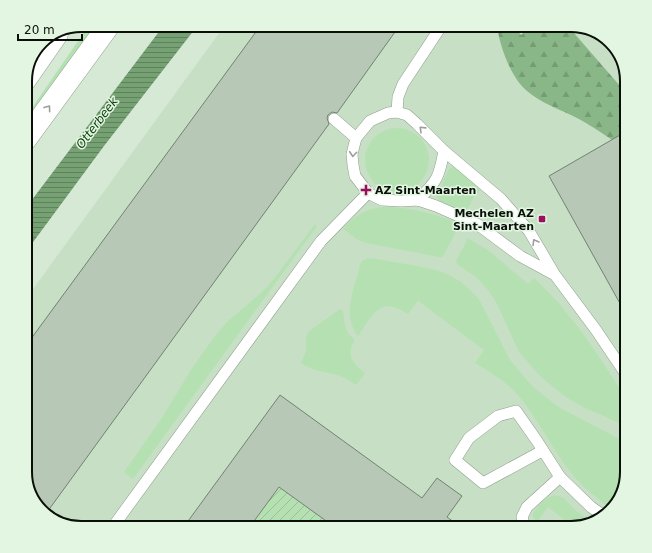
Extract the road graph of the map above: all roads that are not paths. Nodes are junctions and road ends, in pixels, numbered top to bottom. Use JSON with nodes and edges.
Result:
{"nodes":[{"id":1,"x":104,"y":32,"type":"edge"},
{"id":2,"x":437,"y":32,"type":"edge"},
{"id":3,"x":52,"y":42,"type":"edge"},
{"id":4,"x":35,"y":66,"type":"edge"},
{"id":5,"x":397,"y":112,"type":"junction"},
{"id":6,"x":334,"y":119,"type":"dead end"},
{"id":7,"x":32,"y":130,"type":"edge"},
{"id":8,"x":356,"y":138,"type":"junction"},
{"id":9,"x":444,"y":151,"type":"junction"},
{"id":10,"x":368,"y":193,"type":"junction"},
{"id":11,"x":418,"y":200,"type":"junction"},
{"id":12,"x":555,"y":275,"type":"junction"},
{"id":13,"x":620,"y":366,"type":"edge"},
{"id":14,"x":542,"y":451,"type":"junction"},
{"id":15,"x":560,"y":477,"type":"junction"},
{"id":16,"x":599,"y":512,"type":"edge"},
{"id":17,"x":117,"y":521,"type":"edge"},
{"id":18,"x":523,"y":521,"type":"edge"}],
"edges":[{"from":7,"to":1,"type":"highway","one_way":true},
{"from":2,"to":5,"type":"lane"},
{"from":3,"to":4,"type":"highway"},
{"from":5,"to":8,"type":"lane"},
{"from":9,"to":5,"type":"lane","one_way":true},
{"from":6,"to":8,"type":"lane"},
{"from":8,"to":10,"type":"lane","one_way":true},
{"from":9,"to":11,"type":"lane"},
{"from":12,"to":9,"type":"lane","one_way":true},
{"from":10,"to":11,"type":"lane"},
{"from":10,"to":17,"type":"lane"},
{"from":11,"to":12,"type":"lane"},
{"from":12,"to":13,"type":"lane"},
{"from":14,"to":14,"type":"lane"},
{"from":14,"to":15,"type":"lane"},
{"from":15,"to":16,"type":"lane"},
{"from":15,"to":18,"type":"lane"}]}
